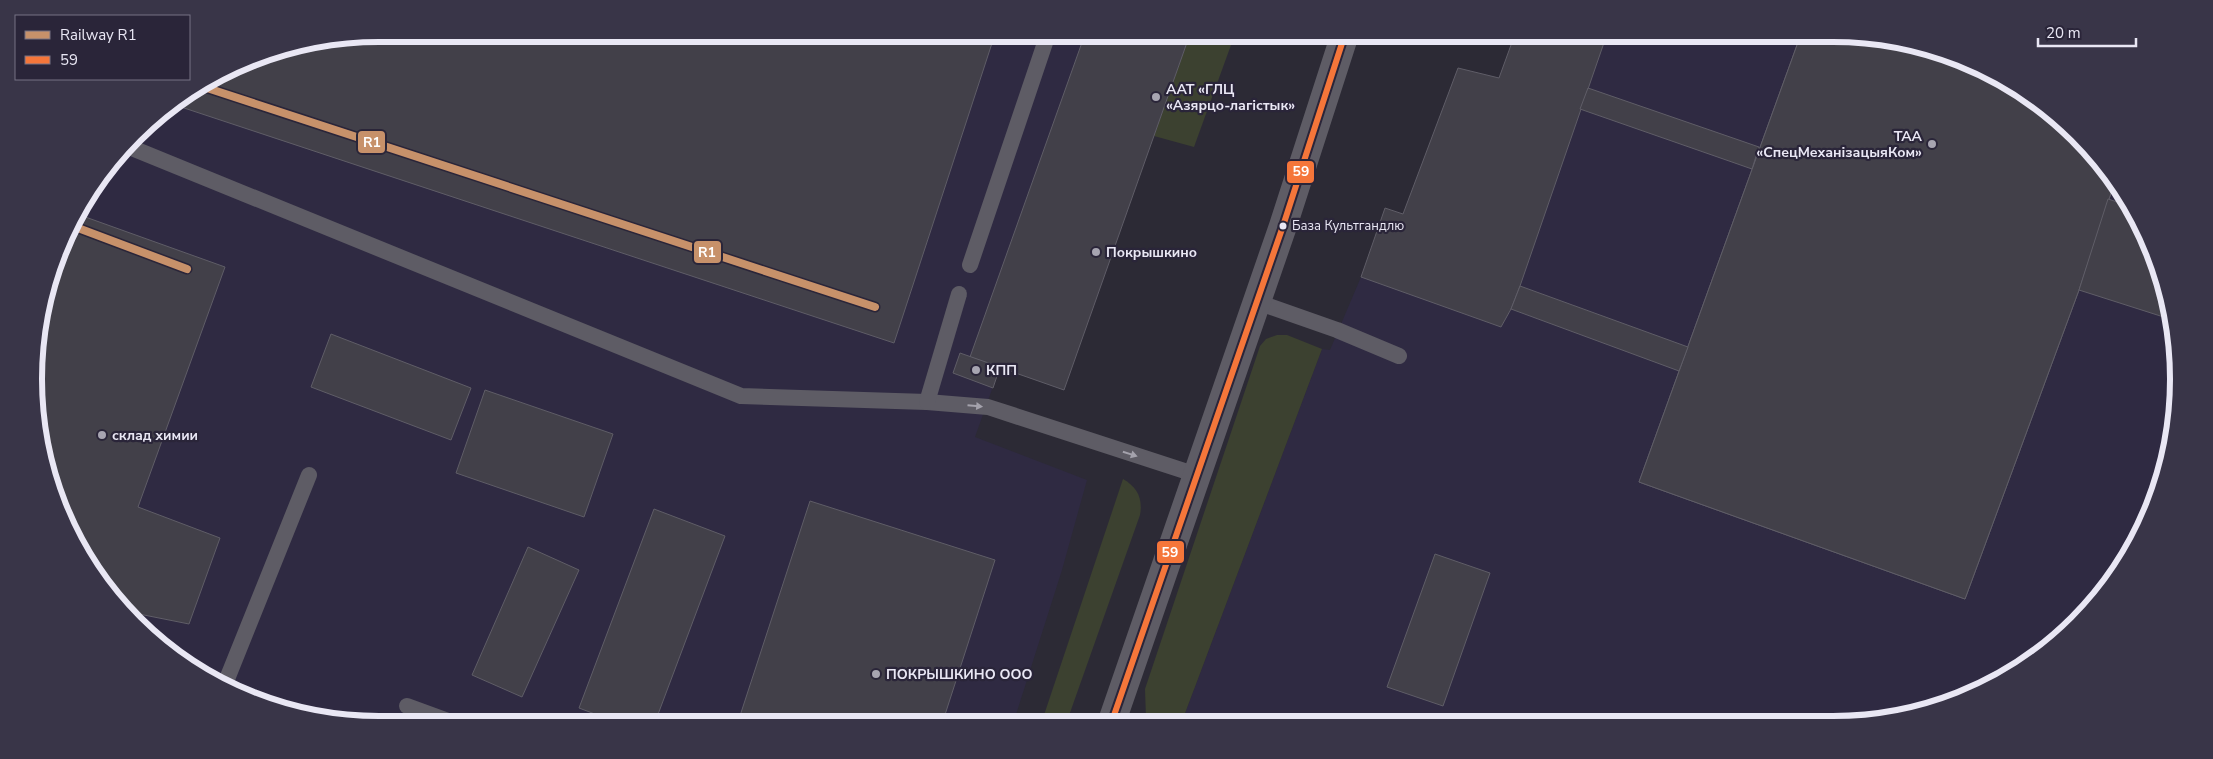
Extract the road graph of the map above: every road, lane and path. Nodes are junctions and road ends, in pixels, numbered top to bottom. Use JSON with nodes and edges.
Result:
{"nodes":[{"id":1,"x":1045,"y":42,"type":"edge"},
{"id":2,"x":1342,"y":42,"type":"edge"},
{"id":3,"x":134,"y":149,"type":"edge"},
{"id":4,"x":970,"y":264,"type":"dead end"},
{"id":5,"x":959,"y":294,"type":"dead end"},
{"id":6,"x":1257,"y":302,"type":"junction"},
{"id":7,"x":1399,"y":356,"type":"dead end"},
{"id":8,"x":927,"y":402,"type":"junction"},
{"id":9,"x":309,"y":475,"type":"dead end"},
{"id":10,"x":1197,"y":475,"type":"junction"},
{"id":11,"x":227,"y":680,"type":"edge"},
{"id":12,"x":407,"y":706,"type":"dead end"},
{"id":13,"x":434,"y":716,"type":"edge"},
{"id":14,"x":1114,"y":716,"type":"edge"}],
"edges":[{"from":1,"to":4,"type":"lane"},
{"from":2,"to":6,"type":"street"},
{"from":3,"to":8,"type":"lane"},
{"from":5,"to":8,"type":"lane"},
{"from":6,"to":7,"type":"lane"},
{"from":6,"to":10,"type":"street"},
{"from":8,"to":10,"type":"lane","one_way":true},
{"from":9,"to":11,"type":"lane"},
{"from":10,"to":14,"type":"street"},
{"from":12,"to":13,"type":"lane"}]}
